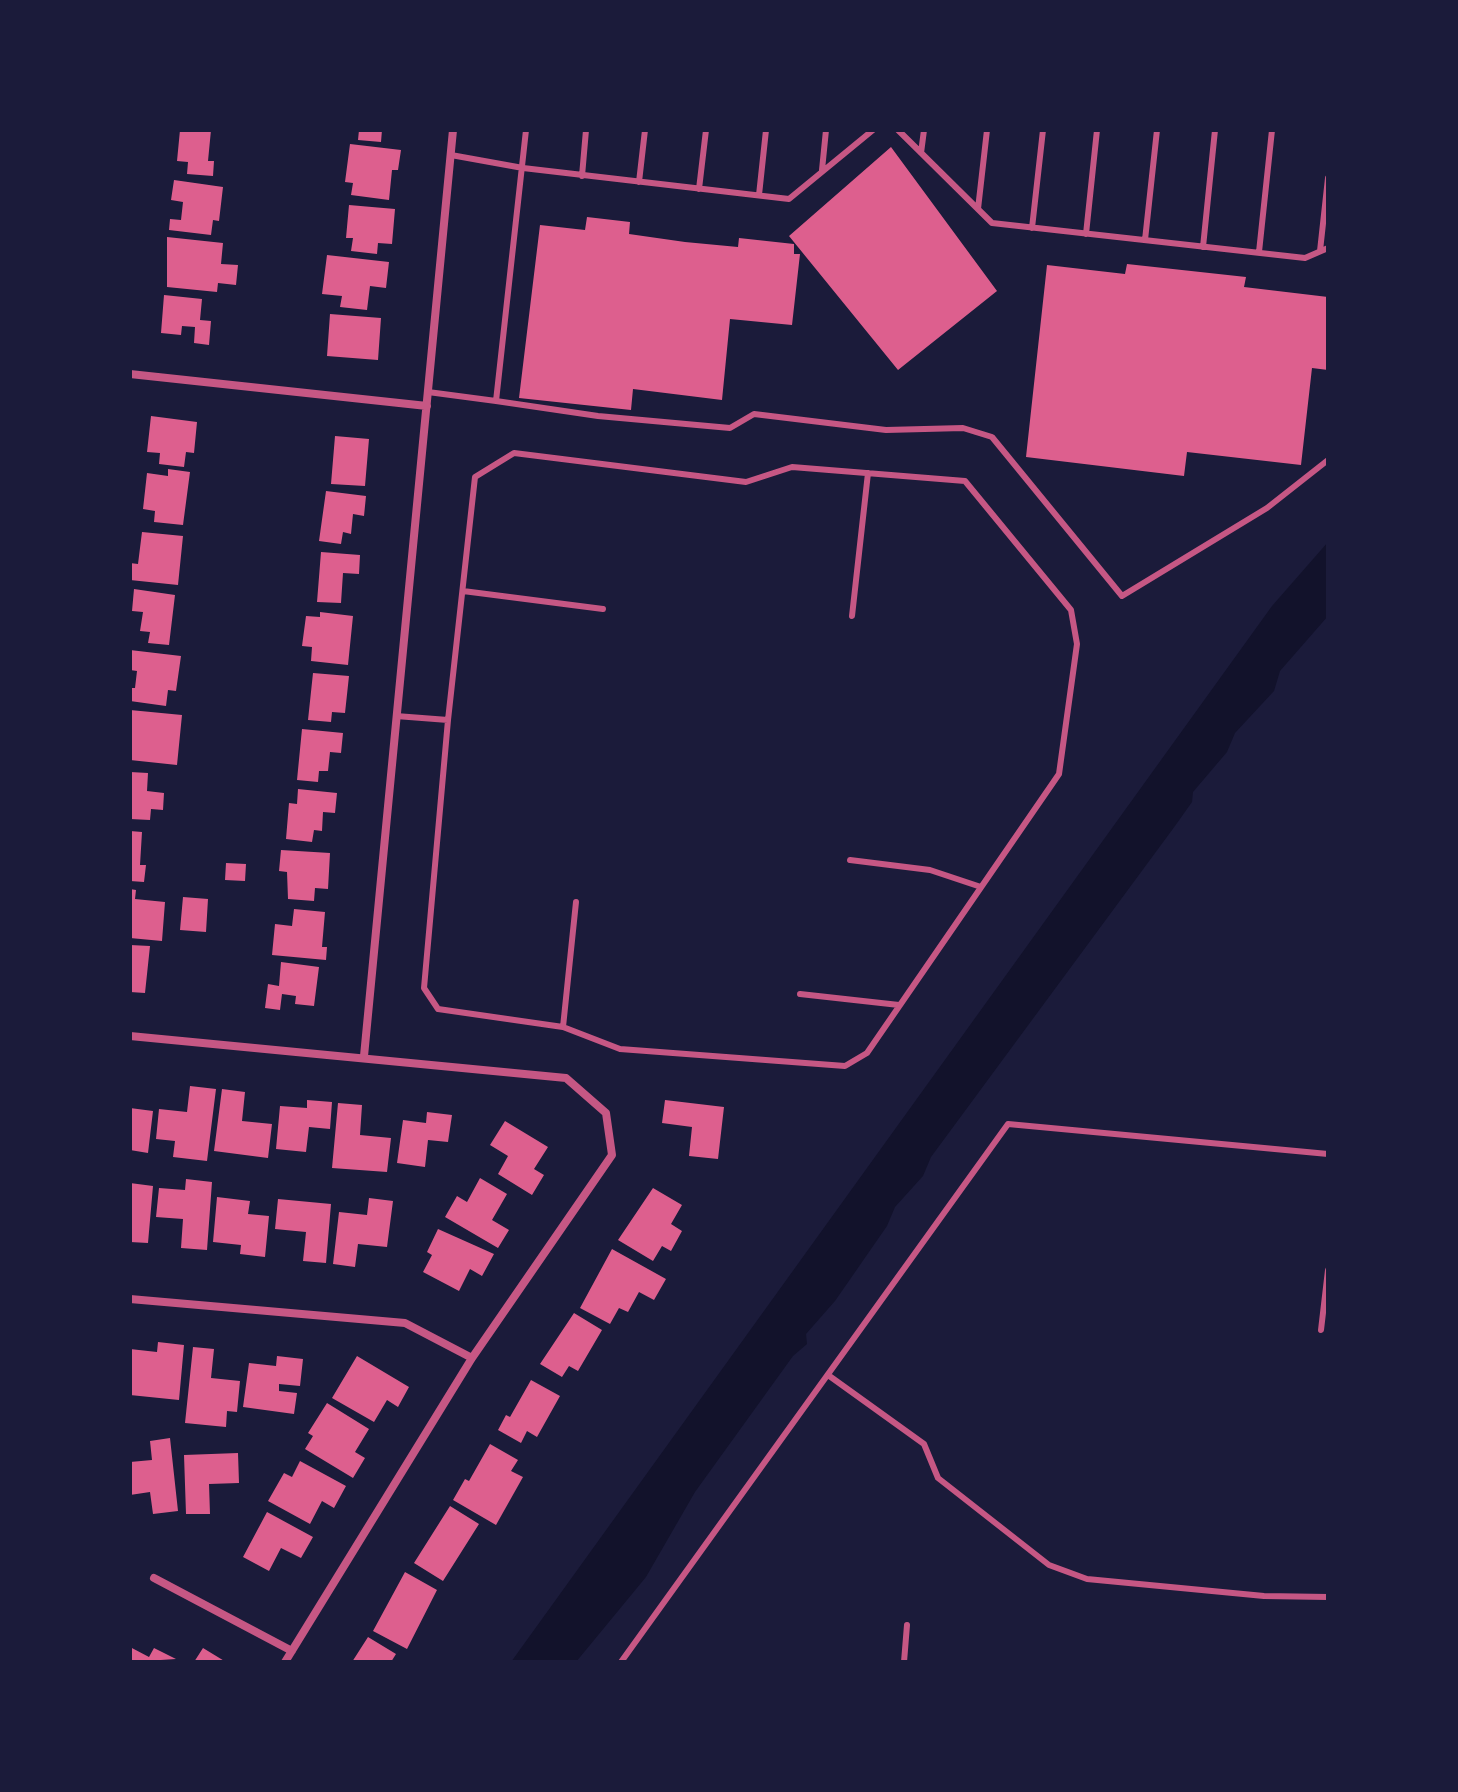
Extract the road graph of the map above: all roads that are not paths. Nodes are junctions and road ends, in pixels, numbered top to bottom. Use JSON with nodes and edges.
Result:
{"nodes":[{"id":1,"x":453,"y":130,"type":"edge"},
{"id":2,"x":526,"y":130,"type":"edge"},
{"id":3,"x":586,"y":130,"type":"edge"},
{"id":4,"x":645,"y":130,"type":"edge"},
{"id":5,"x":706,"y":130,"type":"edge"},
{"id":6,"x":766,"y":130,"type":"edge"},
{"id":7,"x":826,"y":130,"type":"edge"},
{"id":8,"x":873,"y":130,"type":"edge"},
{"id":9,"x":898,"y":130,"type":"edge"},
{"id":10,"x":924,"y":130,"type":"edge"},
{"id":11,"x":987,"y":130,"type":"edge"},
{"id":12,"x":1043,"y":130,"type":"edge"},
{"id":13,"x":1097,"y":130,"type":"edge"},
{"id":14,"x":1157,"y":130,"type":"edge"},
{"id":15,"x":1215,"y":130,"type":"edge"},
{"id":16,"x":1272,"y":130,"type":"edge"},
{"id":17,"x":921,"y":153,"type":"junction"},
{"id":18,"x":451,"y":155,"type":"junction"},
{"id":19,"x":523,"y":168,"type":"junction"},
{"id":20,"x":822,"y":172,"type":"junction"},
{"id":21,"x":582,"y":176,"type":"junction"},
{"id":22,"x":1328,"y":178,"type":"edge"},
{"id":23,"x":639,"y":182,"type":"junction"},
{"id":24,"x":699,"y":189,"type":"junction"},
{"id":25,"x":759,"y":195,"type":"junction"},
{"id":26,"x":978,"y":209,"type":"junction"},
{"id":27,"x":1032,"y":228,"type":"junction"},
{"id":28,"x":1086,"y":234,"type":"junction"},
{"id":29,"x":1145,"y":240,"type":"junction"},
{"id":30,"x":1203,"y":247,"type":"junction"},
{"id":31,"x":1328,"y":248,"type":"edge"},
{"id":32,"x":1320,"y":251,"type":"junction"},
{"id":33,"x":1259,"y":252,"type":"junction"},
{"id":34,"x":130,"y":374,"type":"edge"},
{"id":35,"x":428,"y":392,"type":"junction"},
{"id":36,"x":496,"y":401,"type":"junction"},
{"id":37,"x":427,"y":406,"type":"junction"},
{"id":38,"x":1328,"y":460,"type":"edge"},
{"id":39,"x":868,"y":473,"type":"junction"},
{"id":40,"x":463,"y":591,"type":"junction"},
{"id":41,"x":603,"y":609,"type":"dead end"},
{"id":42,"x":852,"y":616,"type":"dead end"},
{"id":43,"x":396,"y":716,"type":"junction"},
{"id":44,"x":448,"y":720,"type":"junction"},
{"id":45,"x":850,"y":860,"type":"dead end"},
{"id":46,"x":981,"y":887,"type":"junction"},
{"id":47,"x":576,"y":902,"type":"dead end"},
{"id":48,"x":800,"y":994,"type":"dead end"},
{"id":49,"x":899,"y":1005,"type":"junction"},
{"id":50,"x":563,"y":1027,"type":"junction"},
{"id":51,"x":130,"y":1036,"type":"edge"},
{"id":52,"x":364,"y":1056,"type":"junction"},
{"id":53,"x":1328,"y":1154,"type":"edge"},
{"id":54,"x":1328,"y":1270,"type":"edge"},
{"id":55,"x":130,"y":1299,"type":"edge"},
{"id":56,"x":1321,"y":1330,"type":"dead end"},
{"id":57,"x":472,"y":1358,"type":"junction"},
{"id":58,"x":828,"y":1375,"type":"junction"},
{"id":59,"x":154,"y":1578,"type":"dead end"},
{"id":60,"x":1328,"y":1597,"type":"edge"},
{"id":61,"x":907,"y":1625,"type":"dead end"},
{"id":62,"x":292,"y":1651,"type":"junction"},
{"id":63,"x":285,"y":1662,"type":"edge"},
{"id":64,"x":621,"y":1662,"type":"edge"},
{"id":65,"x":904,"y":1662,"type":"edge"}],
"edges":[{"from":1,"to":18,"type":"street"},
{"from":2,"to":19,"type":"lane"},
{"from":3,"to":21,"type":"lane"},
{"from":4,"to":23,"type":"lane"},
{"from":5,"to":24,"type":"lane"},
{"from":6,"to":25,"type":"lane"},
{"from":7,"to":20,"type":"lane"},
{"from":8,"to":20,"type":"lane"},
{"from":9,"to":17,"type":"lane"},
{"from":10,"to":17,"type":"lane"},
{"from":11,"to":26,"type":"lane"},
{"from":12,"to":27,"type":"lane"},
{"from":13,"to":28,"type":"lane"},
{"from":14,"to":29,"type":"lane"},
{"from":15,"to":30,"type":"lane"},
{"from":16,"to":33,"type":"lane"},
{"from":17,"to":26,"type":"lane"},
{"from":18,"to":19,"type":"lane"},
{"from":18,"to":35,"type":"street"},
{"from":19,"to":21,"type":"lane"},
{"from":19,"to":36,"type":"lane"},
{"from":20,"to":25,"type":"lane"},
{"from":21,"to":23,"type":"lane"},
{"from":22,"to":32,"type":"lane"},
{"from":23,"to":24,"type":"lane"},
{"from":24,"to":25,"type":"lane"},
{"from":26,"to":27,"type":"lane"},
{"from":27,"to":28,"type":"lane"},
{"from":28,"to":29,"type":"lane"},
{"from":29,"to":30,"type":"lane"},
{"from":30,"to":33,"type":"lane"},
{"from":31,"to":32,"type":"lane"},
{"from":32,"to":33,"type":"lane"},
{"from":34,"to":37,"type":"street"},
{"from":35,"to":36,"type":"lane"},
{"from":35,"to":37,"type":"street"},
{"from":36,"to":38,"type":"lane"},
{"from":37,"to":43,"type":"street"},
{"from":39,"to":40,"type":"lane"},
{"from":39,"to":42,"type":"lane"},
{"from":39,"to":46,"type":"lane"},
{"from":40,"to":41,"type":"lane"},
{"from":40,"to":44,"type":"lane"},
{"from":43,"to":44,"type":"lane"},
{"from":43,"to":52,"type":"street"},
{"from":44,"to":50,"type":"lane"},
{"from":45,"to":46,"type":"lane"},
{"from":46,"to":49,"type":"lane"},
{"from":47,"to":50,"type":"lane"},
{"from":48,"to":49,"type":"lane"},
{"from":49,"to":50,"type":"lane"},
{"from":51,"to":52,"type":"street"},
{"from":52,"to":57,"type":"street"},
{"from":53,"to":58,"type":"lane"},
{"from":54,"to":56,"type":"lane"},
{"from":55,"to":57,"type":"street"},
{"from":57,"to":62,"type":"street"},
{"from":58,"to":60,"type":"lane"},
{"from":58,"to":64,"type":"lane"},
{"from":59,"to":62,"type":"street"},
{"from":61,"to":65,"type":"lane"},
{"from":62,"to":63,"type":"street"}]}
